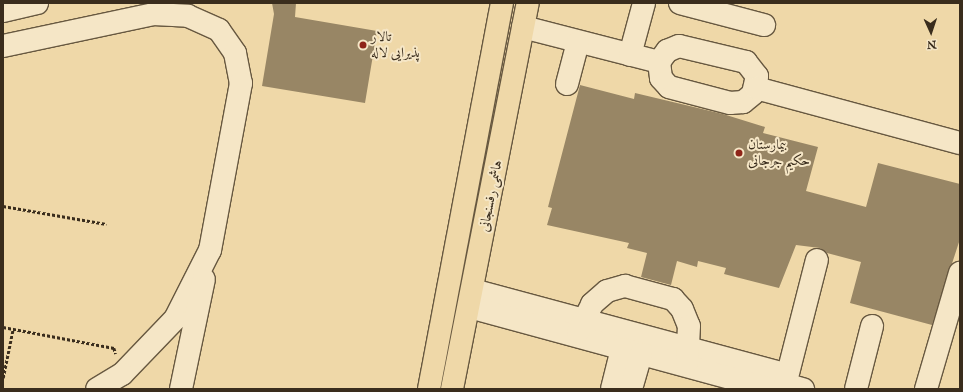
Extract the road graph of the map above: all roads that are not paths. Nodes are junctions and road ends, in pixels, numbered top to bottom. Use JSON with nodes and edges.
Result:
{"nodes":[{"id":1,"x":37,"y":3,"type":"edge"},
{"id":2,"x":502,"y":3,"type":"edge"},
{"id":3,"x":528,"y":3,"type":"edge"},
{"id":4,"x":644,"y":3,"type":"edge"},
{"id":5,"x":680,"y":3,"type":"edge"},
{"id":6,"x":3,"y":11,"type":"edge"},
{"id":7,"x":764,"y":25,"type":"dead end"},
{"id":8,"x":523,"y":27,"type":"junction"},
{"id":9,"x":578,"y":42,"type":"junction"},
{"id":10,"x":3,"y":46,"type":"edge"},
{"id":11,"x":630,"y":55,"type":"junction"},
{"id":12,"x":659,"y":62,"type":"junction"},
{"id":13,"x":567,"y":84,"type":"dead end"},
{"id":14,"x":756,"y":88,"type":"junction"},
{"id":15,"x":960,"y":144,"type":"edge"},
{"id":16,"x":210,"y":250,"type":"junction"},
{"id":17,"x":817,"y":260,"type":"dead end"},
{"id":18,"x":960,"y":273,"type":"edge"},
{"id":19,"x":471,"y":299,"type":"junction"},
{"id":20,"x":872,"y":326,"type":"dead end"},
{"id":21,"x":579,"y":328,"type":"junction"},
{"id":22,"x":632,"y":351,"type":"junction"},
{"id":23,"x":688,"y":358,"type":"junction"},
{"id":24,"x":786,"y":385,"type":"edge"},
{"id":25,"x":97,"y":389,"type":"edge"},
{"id":26,"x":181,"y":389,"type":"edge"},
{"id":27,"x":429,"y":389,"type":"edge"},
{"id":28,"x":452,"y":389,"type":"edge"},
{"id":29,"x":612,"y":389,"type":"edge"},
{"id":30,"x":632,"y":389,"type":"edge"},
{"id":31,"x":856,"y":389,"type":"edge"},
{"id":32,"x":926,"y":389,"type":"edge"}],
"edges":[{"from":1,"to":6,"type":"street"},
{"from":2,"to":27,"type":"main road","name":"هاشمی رفسنجانی"},
{"from":3,"to":8,"type":"main road","name":"هاشمی رفسنجانی"},
{"from":4,"to":11,"type":"street"},
{"from":5,"to":7,"type":"street"},
{"from":8,"to":9,"type":"street"},
{"from":8,"to":19,"type":"main road","name":"هاشمی رفسنجانی"},
{"from":9,"to":11,"type":"street"},
{"from":9,"to":13,"type":"street"},
{"from":10,"to":16,"type":"street"},
{"from":11,"to":12,"type":"street"},
{"from":12,"to":14,"type":"street"},
{"from":12,"to":14,"type":"street"},
{"from":14,"to":15,"type":"street"},
{"from":16,"to":25,"type":"street"},
{"from":16,"to":26,"type":"street"},
{"from":17,"to":24,"type":"street"},
{"from":18,"to":32,"type":"street"},
{"from":19,"to":21,"type":"street"},
{"from":19,"to":28,"type":"main road","name":"هاشمی رفسنجانی"},
{"from":20,"to":31,"type":"street"},
{"from":21,"to":22,"type":"street"},
{"from":21,"to":23,"type":"street"},
{"from":21,"to":23,"type":"street"},
{"from":22,"to":23,"type":"street"},
{"from":22,"to":29,"type":"street"},
{"from":22,"to":30,"type":"street"},
{"from":23,"to":24,"type":"street"}]}
